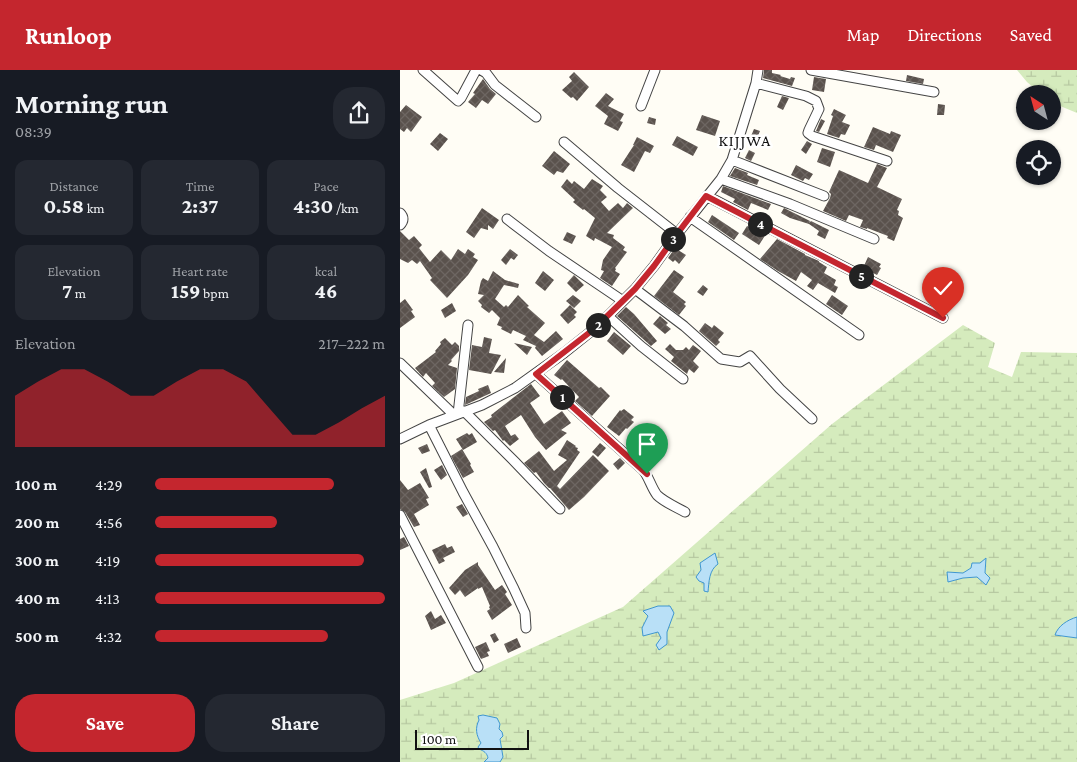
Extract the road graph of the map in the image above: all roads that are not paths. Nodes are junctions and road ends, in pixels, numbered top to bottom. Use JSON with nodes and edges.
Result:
{"nodes":[{"id":1,"x":423,"y":70,"type":"edge"},
{"id":2,"x":476,"y":70,"type":"edge"},
{"id":3,"x":481,"y":70,"type":"edge"},
{"id":4,"x":655,"y":70,"type":"edge"},
{"id":5,"x":758,"y":70,"type":"edge"},
{"id":6,"x":811,"y":70,"type":"edge"},
{"id":7,"x":756,"y":82,"type":"junction"},
{"id":8,"x":934,"y":92,"type":"dead end"},
{"id":9,"x":642,"y":106,"type":"dead end"},
{"id":10,"x":536,"y":116,"type":"dead end"},
{"id":11,"x":564,"y":142,"type":"dead end"},
{"id":12,"x":732,"y":160,"type":"junction"},
{"id":13,"x":887,"y":161,"type":"dead end"},
{"id":14,"x":721,"y":179,"type":"junction"},
{"id":15,"x":706,"y":196,"type":"junction"},
{"id":16,"x":824,"y":196,"type":"dead end"},
{"id":17,"x":400,"y":213,"type":"edge"},
{"id":18,"x":690,"y":217,"type":"junction"},
{"id":19,"x":507,"y":218,"type":"dead end"},
{"id":20,"x":400,"y":225,"type":"edge"},
{"id":21,"x":677,"y":234,"type":"junction"},
{"id":22,"x":874,"y":239,"type":"dead end"},
{"id":23,"x":635,"y":289,"type":"junction"},
{"id":24,"x":623,"y":301,"type":"junction"},
{"id":25,"x":608,"y":316,"type":"junction"},
{"id":26,"x":943,"y":318,"type":"dead end"},
{"id":27,"x":468,"y":325,"type":"dead end"},
{"id":28,"x":859,"y":335,"type":"dead end"},
{"id":29,"x":400,"y":363,"type":"edge"},
{"id":30,"x":536,"y":374,"type":"junction"},
{"id":31,"x":683,"y":379,"type":"dead end"},
{"id":32,"x":459,"y":413,"type":"junction"},
{"id":33,"x":812,"y":419,"type":"dead end"},
{"id":34,"x":430,"y":425,"type":"junction"},
{"id":35,"x":400,"y":439,"type":"edge"},
{"id":36,"x":560,"y":509,"type":"dead end"},
{"id":37,"x":685,"y":512,"type":"dead end"},
{"id":38,"x":400,"y":515,"type":"edge"},
{"id":39,"x":526,"y":628,"type":"dead end"},
{"id":40,"x":478,"y":667,"type":"dead end"}],
"edges":[{"from":1,"to":2,"type":"street"},
{"from":3,"to":10,"type":"street"},
{"from":4,"to":9,"type":"street"},
{"from":5,"to":7,"type":"street"},
{"from":6,"to":8,"type":"street"},
{"from":7,"to":12,"type":"street"},
{"from":7,"to":13,"type":"street"},
{"from":11,"to":21,"type":"street"},
{"from":12,"to":14,"type":"street"},
{"from":12,"to":16,"type":"street"},
{"from":14,"to":15,"type":"street"},
{"from":14,"to":22,"type":"street"},
{"from":15,"to":18,"type":"street"},
{"from":15,"to":26,"type":"street"},
{"from":17,"to":20,"type":"street"},
{"from":18,"to":21,"type":"street"},
{"from":18,"to":28,"type":"street"},
{"from":19,"to":24,"type":"street"},
{"from":21,"to":23,"type":"street"},
{"from":23,"to":24,"type":"street"},
{"from":23,"to":33,"type":"street"},
{"from":24,"to":25,"type":"street"},
{"from":25,"to":30,"type":"street"},
{"from":25,"to":31,"type":"street"},
{"from":27,"to":32,"type":"street"},
{"from":29,"to":32,"type":"street"},
{"from":30,"to":32,"type":"street"},
{"from":30,"to":37,"type":"street"},
{"from":32,"to":34,"type":"street"},
{"from":32,"to":36,"type":"street"},
{"from":34,"to":35,"type":"street"},
{"from":34,"to":39,"type":"street"},
{"from":38,"to":40,"type":"street"}]}
